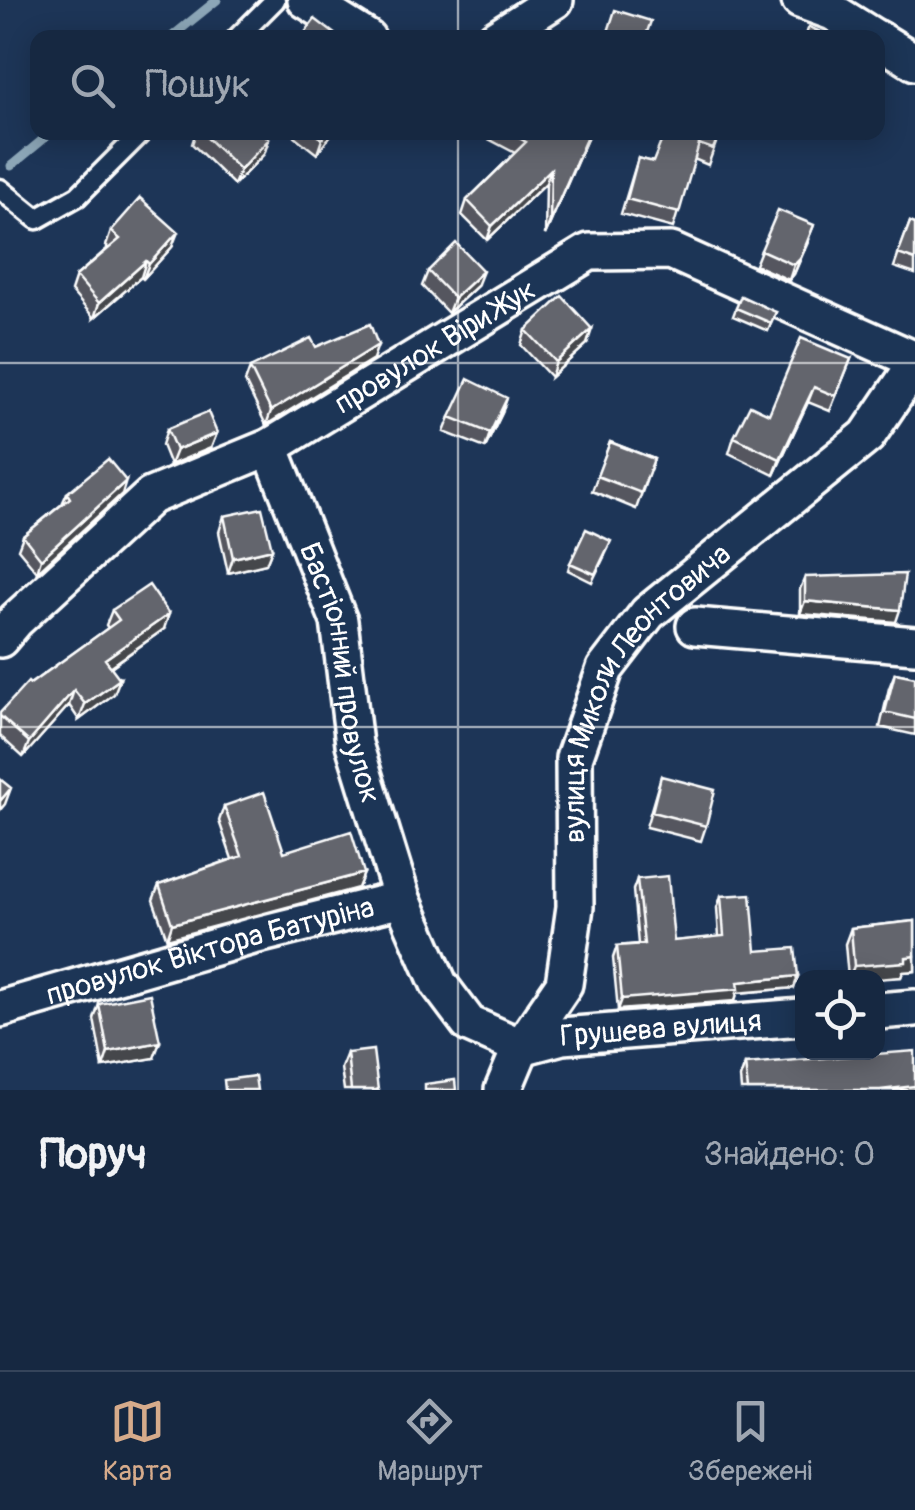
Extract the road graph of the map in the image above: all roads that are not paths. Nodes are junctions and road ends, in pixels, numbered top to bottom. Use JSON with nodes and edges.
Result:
{"nodes":[{"id":1,"x":275,"y":0,"type":"edge"},
{"id":2,"x":306,"y":0,"type":"edge"},
{"id":3,"x":554,"y":0,"type":"edge"},
{"id":4,"x":800,"y":0,"type":"edge"},
{"id":5,"x":245,"y":30,"type":"edge"},
{"id":6,"x":354,"y":30,"type":"edge"},
{"id":7,"x":508,"y":30,"type":"edge"},
{"id":8,"x":863,"y":30,"type":"edge"},
{"id":9,"x":885,"y":44,"type":"edge"},
{"id":10,"x":915,"y":62,"type":"edge"},
{"id":11,"x":134,"y":140,"type":"edge"},
{"id":12,"x":0,"y":189,"type":"edge"},
{"id":13,"x":915,"y":362,"type":"edge"},
{"id":14,"x":270,"y":447,"type":"junction"},
{"id":15,"x":695,"y":626,"type":"dead end"},
{"id":16,"x":0,"y":640,"type":"edge"},
{"id":17,"x":915,"y":645,"type":"edge"},
{"id":18,"x":402,"y":900,"type":"junction"},
{"id":19,"x":915,"y":1008,"type":"edge"},
{"id":20,"x":0,"y":1009,"type":"edge"},
{"id":21,"x":885,"y":1010,"type":"edge"},
{"id":22,"x":795,"y":1018,"type":"edge"},
{"id":23,"x":522,"y":1048,"type":"junction"},
{"id":24,"x":504,"y":1090,"type":"edge"}],
"edges":[{"from":1,"to":5,"type":"lane"},
{"from":2,"to":6,"type":"street"},
{"from":3,"to":7,"type":"street"},
{"from":4,"to":8,"type":"street"},
{"from":9,"to":10,"type":"street"},
{"from":11,"to":12,"type":"lane"},
{"from":13,"to":14,"type":"street","name":"провулок Віри Жук"},
{"from":13,"to":23,"type":"street","name":"вулиця Миколи Леонтовича"},
{"from":14,"to":16,"type":"street","name":"провулок Віри Жук"},
{"from":14,"to":18,"type":"street","name":"Бастіонний провулок"},
{"from":15,"to":17,"type":"street"},
{"from":18,"to":20,"type":"street","name":"провулок Віктора Батуріна"},
{"from":18,"to":23,"type":"street","name":"провулок Віктора Батуріна"},
{"from":19,"to":21,"type":"street"},
{"from":22,"to":23,"type":"street","name":"Грушева вулиця"},
{"from":23,"to":24,"type":"street","name":"вулиця Миколи Леонтовича"}]}
